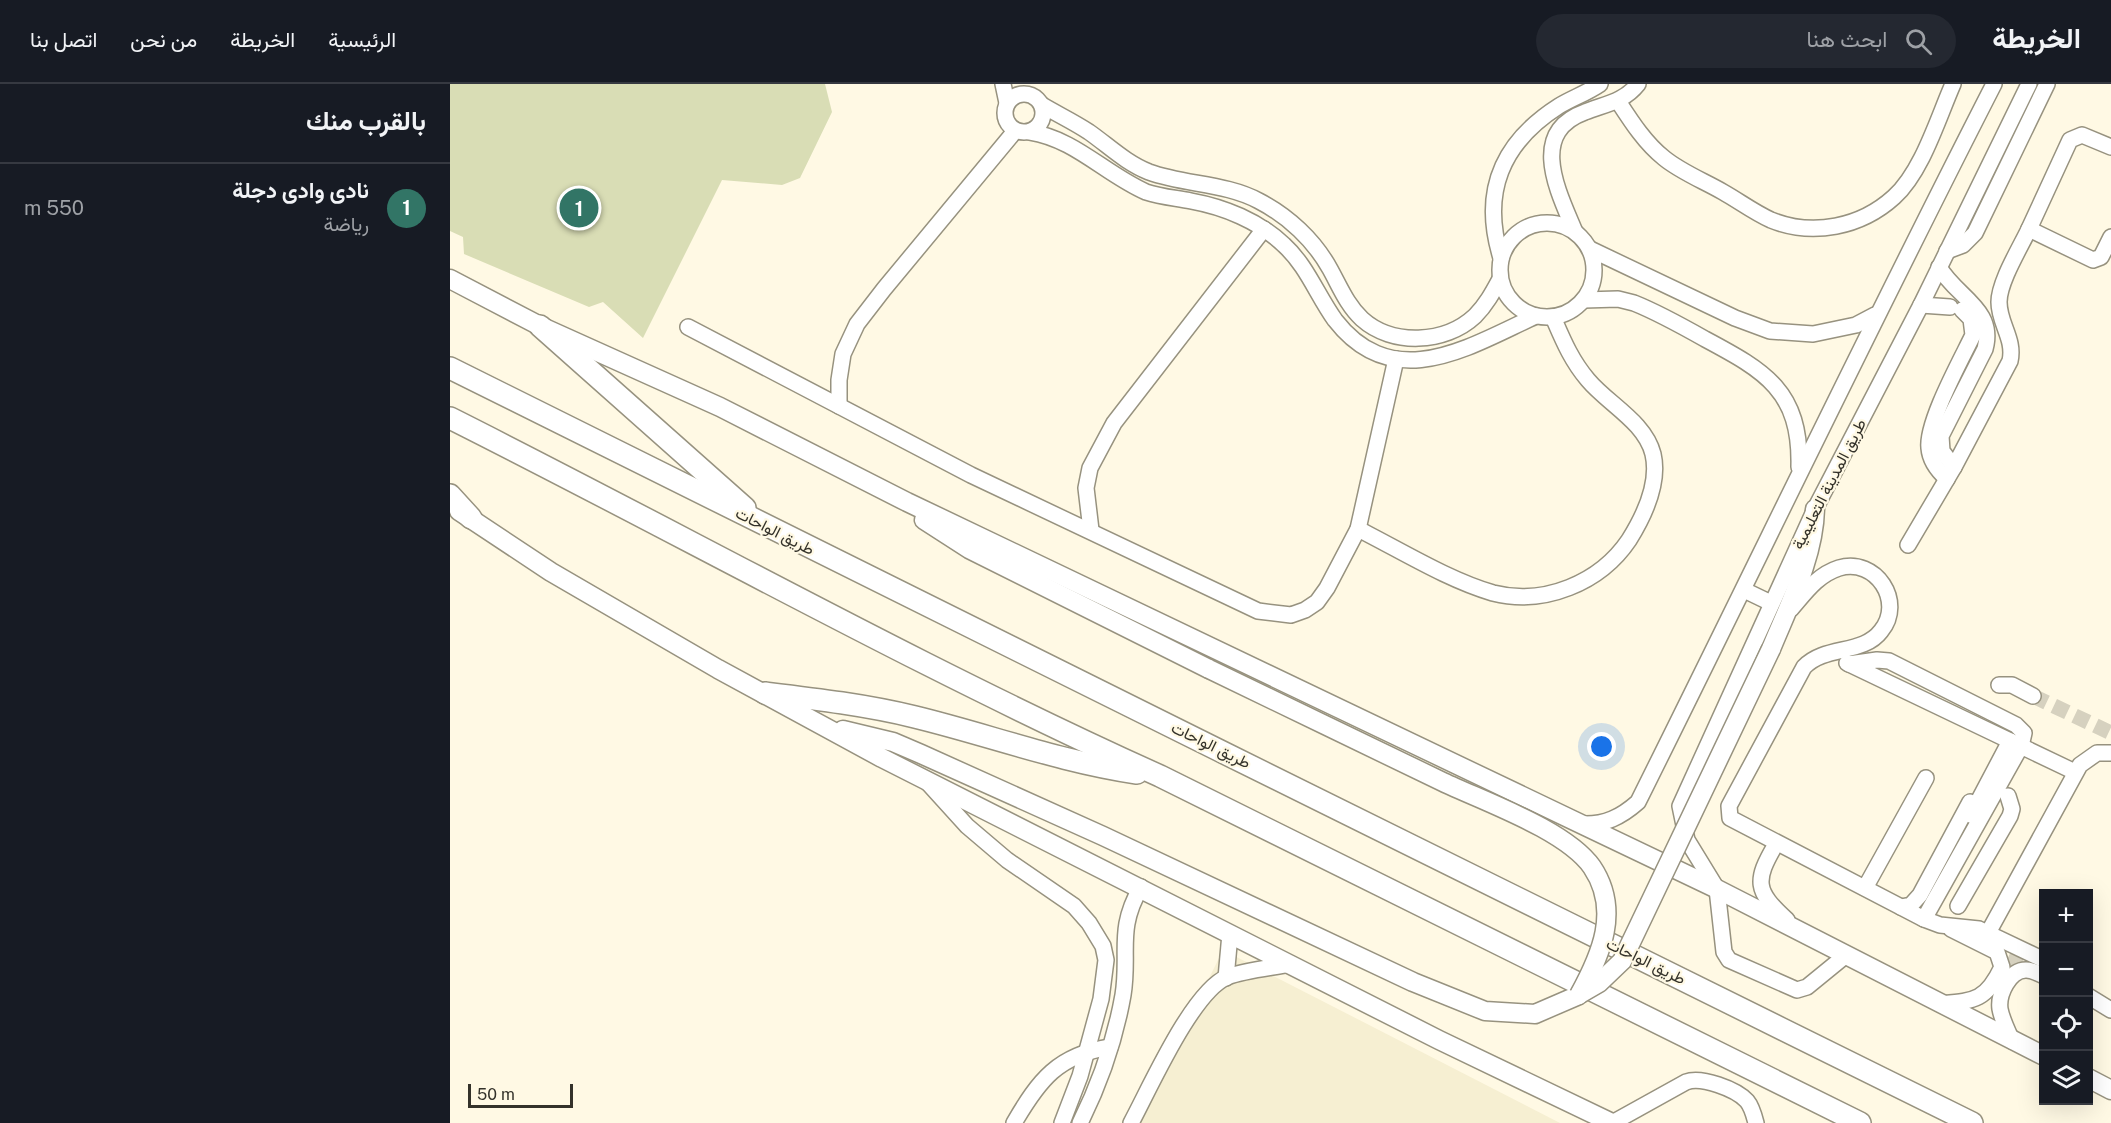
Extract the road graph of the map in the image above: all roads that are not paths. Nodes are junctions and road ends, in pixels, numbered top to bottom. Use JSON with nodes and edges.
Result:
{"nodes":[{"id":1,"x":1002,"y":84,"type":"edge"},
{"id":2,"x":1600,"y":84,"type":"edge"},
{"id":3,"x":1638,"y":84,"type":"edge"},
{"id":4,"x":1953,"y":84,"type":"edge"},
{"id":5,"x":1994,"y":84,"type":"edge"},
{"id":6,"x":2028,"y":84,"type":"edge"},
{"id":7,"x":2047,"y":84,"type":"edge"},
{"id":8,"x":1032,"y":95,"type":"edge"},
{"id":9,"x":1618,"y":101,"type":"junction"},
{"id":10,"x":1007,"y":103,"type":"junction"},
{"id":11,"x":1023,"y":131,"type":"junction"},
{"id":12,"x":2111,"y":147,"type":"edge"},
{"id":13,"x":1135,"y":166,"type":"junction"},
{"id":14,"x":1124,"y":180,"type":"junction"},
{"id":15,"x":1264,"y":228,"type":"junction"},
{"id":16,"x":2029,"y":229,"type":"junction"},
{"id":17,"x":1575,"y":232,"type":"junction"},
{"id":18,"x":2111,"y":237,"type":"edge"},
{"id":19,"x":1590,"y":249,"type":"junction"},
{"id":20,"x":1947,"y":251,"type":"junction"},
{"id":21,"x":1501,"y":258,"type":"junction"},
{"id":22,"x":1939,"y":267,"type":"junction"},
{"id":23,"x":450,"y":279,"type":"edge"},
{"id":24,"x":1500,"y":279,"type":"junction"},
{"id":25,"x":1584,"y":300,"type":"junction"},
{"id":26,"x":1921,"y":305,"type":"junction"},
{"id":27,"x":1351,"y":307,"type":"junction"},
{"id":28,"x":1875,"y":315,"type":"junction"},
{"id":29,"x":1536,"y":316,"type":"junction"},
{"id":30,"x":1553,"y":317,"type":"junction"},
{"id":31,"x":1335,"y":320,"type":"junction"},
{"id":32,"x":540,"y":326,"type":"junction"},
{"id":33,"x":687,"y":327,"type":"dead end"},
{"id":34,"x":1396,"y":359,"type":"junction"},
{"id":35,"x":450,"y":368,"type":"edge"},
{"id":36,"x":839,"y":406,"type":"junction"},
{"id":37,"x":450,"y":418,"type":"edge"},
{"id":38,"x":1799,"y":472,"type":"junction"},
{"id":39,"x":1951,"y":473,"type":"junction"},
{"id":40,"x":450,"y":495,"type":"edge"},
{"id":41,"x":907,"y":502,"type":"junction"},
{"id":42,"x":450,"y":505,"type":"edge"},
{"id":43,"x":1815,"y":509,"type":"junction"},
{"id":44,"x":471,"y":518,"type":"junction"},
{"id":45,"x":765,"y":526,"type":"junction"},
{"id":46,"x":1358,"y":529,"type":"junction"},
{"id":47,"x":1090,"y":530,"type":"junction"},
{"id":48,"x":1908,"y":545,"type":"dead end"},
{"id":49,"x":1744,"y":590,"type":"junction"},
{"id":50,"x":1771,"y":603,"type":"junction"},
{"id":51,"x":1783,"y":619,"type":"junction"},
{"id":52,"x":1825,"y":653,"type":"junction"},
{"id":53,"x":1999,"y":685,"type":"dead end"},
{"id":54,"x":765,"y":693,"type":"junction"},
{"id":55,"x":2033,"y":696,"type":"tunnel mouth"},
{"id":56,"x":824,"y":727,"type":"junction"},
{"id":57,"x":2015,"y":744,"type":"junction"},
{"id":58,"x":2111,"y":753,"type":"edge"},
{"id":59,"x":2075,"y":772,"type":"junction"},
{"id":60,"x":1160,"y":776,"type":"junction"},
{"id":61,"x":1926,"y":778,"type":"dead end"},
{"id":62,"x":925,"y":780,"type":"junction"},
{"id":63,"x":2008,"y":795,"type":"dead end"},
{"id":64,"x":1973,"y":797,"type":"dead end"},
{"id":65,"x":1576,"y":823,"type":"junction"},
{"id":66,"x":1776,"y":844,"type":"junction"},
{"id":67,"x":1141,"y":888,"type":"junction"},
{"id":68,"x":1865,"y":888,"type":"junction"},
{"id":69,"x":1717,"y":889,"type":"junction"},
{"id":70,"x":1958,"y":906,"type":"dead end"},
{"id":71,"x":1901,"y":907,"type":"junction"},
{"id":72,"x":1921,"y":917,"type":"junction"},
{"id":73,"x":1943,"y":925,"type":"junction"},
{"id":74,"x":1800,"y":933,"type":"junction"},
{"id":75,"x":1988,"y":933,"type":"junction"},
{"id":76,"x":1230,"y":934,"type":"junction"},
{"id":77,"x":1845,"y":956,"type":"junction"},
{"id":78,"x":2039,"y":958,"type":"edge"},
{"id":79,"x":1291,"y":964,"type":"junction"},
{"id":80,"x":2039,"y":974,"type":"edge"},
{"id":81,"x":1226,"y":978,"type":"junction"},
{"id":82,"x":1579,"y":995,"type":"junction"},
{"id":83,"x":2090,"y":997,"type":"edge"},
{"id":84,"x":1939,"y":1004,"type":"junction"},
{"id":85,"x":2111,"y":1010,"type":"edge"},
{"id":86,"x":2012,"y":1041,"type":"junction"},
{"id":87,"x":1110,"y":1047,"type":"junction"},
{"id":88,"x":1086,"y":1051,"type":"junction"},
{"id":89,"x":2039,"y":1054,"type":"edge"},
{"id":90,"x":2093,"y":1081,"type":"edge"},
{"id":91,"x":2111,"y":1090,"type":"edge"},
{"id":92,"x":1014,"y":1123,"type":"edge"},
{"id":93,"x":1062,"y":1123,"type":"edge"},
{"id":94,"x":1080,"y":1123,"type":"edge"},
{"id":95,"x":1131,"y":1123,"type":"edge"},
{"id":96,"x":1612,"y":1123,"type":"edge"},
{"id":97,"x":1756,"y":1123,"type":"edge"},
{"id":98,"x":1860,"y":1123,"type":"edge"},
{"id":99,"x":1972,"y":1123,"type":"edge"}],
"edges":[{"from":1,"to":10,"type":"street"},
{"from":2,"to":21,"type":"street"},
{"from":3,"to":9,"type":"street"},
{"from":4,"to":9,"type":"street"},
{"from":5,"to":28,"type":"street","name":"طريق المدينة التعليمية"},
{"from":6,"to":20,"type":"street","name":"طريق المدينة التعليمية"},
{"from":7,"to":20,"type":"street"},
{"from":8,"to":10,"type":"street"},
{"from":8,"to":11,"type":"street"},
{"from":8,"to":13,"type":"street"},
{"from":9,"to":17,"type":"street"},
{"from":10,"to":11,"type":"street"},
{"from":11,"to":14,"type":"street"},
{"from":11,"to":36,"type":"street"},
{"from":12,"to":16,"type":"street"},
{"from":13,"to":14,"type":"street"},
{"from":13,"to":27,"type":"street"},
{"from":14,"to":15,"type":"street"},
{"from":15,"to":31,"type":"street"},
{"from":15,"to":47,"type":"street"},
{"from":16,"to":18,"type":"street"},
{"from":16,"to":39,"type":"street"},
{"from":17,"to":19,"type":"street"},
{"from":17,"to":21,"type":"street"},
{"from":19,"to":25,"type":"street"},
{"from":19,"to":28,"type":"street"},
{"from":20,"to":22,"type":"street","name":"طريق المدينة التعليمية"},
{"from":21,"to":24,"type":"street"},
{"from":22,"to":26,"type":"street","name":"طريق المدينة التعليمية"},
{"from":22,"to":39,"type":"street"},
{"from":23,"to":32,"type":"main road"},
{"from":24,"to":27,"type":"street"},
{"from":24,"to":29,"type":"street"},
{"from":25,"to":30,"type":"street"},
{"from":25,"to":38,"type":"street"},
{"from":26,"to":39,"type":"street"},
{"from":26,"to":43,"type":"street","name":"طريق المدينة التعليمية"},
{"from":27,"to":31,"type":"street"},
{"from":28,"to":38,"type":"street","name":"طريق المدينة التعليمية"},
{"from":29,"to":30,"type":"street"},
{"from":29,"to":34,"type":"street"},
{"from":30,"to":46,"type":"street"},
{"from":31,"to":34,"type":"street"},
{"from":32,"to":41,"type":"main road"},
{"from":32,"to":45,"type":"highway"},
{"from":33,"to":36,"type":"street"},
{"from":34,"to":46,"type":"street"},
{"from":35,"to":45,"type":"highway","name":"طريق الواحات"},
{"from":36,"to":47,"type":"street"},
{"from":37,"to":60,"type":"highway"},
{"from":38,"to":49,"type":"street","name":"طريق المدينة التعليمية"},
{"from":39,"to":48,"type":"street"},
{"from":40,"to":44,"type":"highway"},
{"from":41,"to":65,"type":"main road"},
{"from":41,"to":82,"type":"main road","bridge":true},
{"from":42,"to":44,"type":"main road"},
{"from":43,"to":50,"type":"street","name":"طريق المدينة التعليمية"},
{"from":43,"to":51,"type":"main road"},
{"from":44,"to":54,"type":"main road"},
{"from":45,"to":99,"type":"highway","name":"طريق الواحات"},
{"from":46,"to":47,"type":"street"},
{"from":49,"to":50,"type":"street"},
{"from":49,"to":65,"type":"street","name":"طريق المدينة التعليمية"},
{"from":50,"to":69,"type":"street","name":"طريق المدينة التعليمية"},
{"from":51,"to":52,"type":"street"},
{"from":51,"to":82,"type":"main road","bridge":true},
{"from":52,"to":57,"type":"street"},
{"from":52,"to":66,"type":"street"},
{"from":53,"to":55,"type":"street"},
{"from":54,"to":56,"type":"main road"},
{"from":54,"to":60,"type":"highway"},
{"from":56,"to":62,"type":"main road"},
{"from":56,"to":82,"type":"main road"},
{"from":57,"to":59,"type":"street"},
{"from":57,"to":72,"type":"street"},
{"from":58,"to":59,"type":"street"},
{"from":59,"to":75,"type":"street"},
{"from":60,"to":98,"type":"highway"},
{"from":61,"to":68,"type":"street"},
{"from":62,"to":67,"type":"main road"},
{"from":62,"to":88,"type":"street"},
{"from":63,"to":70,"type":"street"},
{"from":64,"to":71,"type":"street"},
{"from":65,"to":69,"type":"main road"},
{"from":66,"to":68,"type":"street"},
{"from":66,"to":74,"type":"street"},
{"from":67,"to":76,"type":"main road"},
{"from":67,"to":87,"type":"street"},
{"from":68,"to":71,"type":"street"},
{"from":69,"to":74,"type":"main road"},
{"from":69,"to":77,"type":"street"},
{"from":71,"to":72,"type":"street"},
{"from":72,"to":73,"type":"street"},
{"from":73,"to":75,"type":"street"},
{"from":73,"to":84,"type":"street"},
{"from":74,"to":77,"type":"main road"},
{"from":75,"to":78,"type":"street"},
{"from":76,"to":79,"type":"main road"},
{"from":76,"to":81,"type":"street"},
{"from":77,"to":84,"type":"main road"},
{"from":79,"to":81,"type":"street"},
{"from":79,"to":96,"type":"main road"},
{"from":80,"to":86,"type":"street"},
{"from":81,"to":95,"type":"street"},
{"from":83,"to":85,"type":"street"},
{"from":84,"to":86,"type":"main road"},
{"from":86,"to":89,"type":"main road"},
{"from":87,"to":88,"type":"street"},
{"from":87,"to":94,"type":"street"},
{"from":88,"to":92,"type":"street"},
{"from":88,"to":93,"type":"street"},
{"from":90,"to":91,"type":"main road"},
{"from":96,"to":97,"type":"street"}]}
